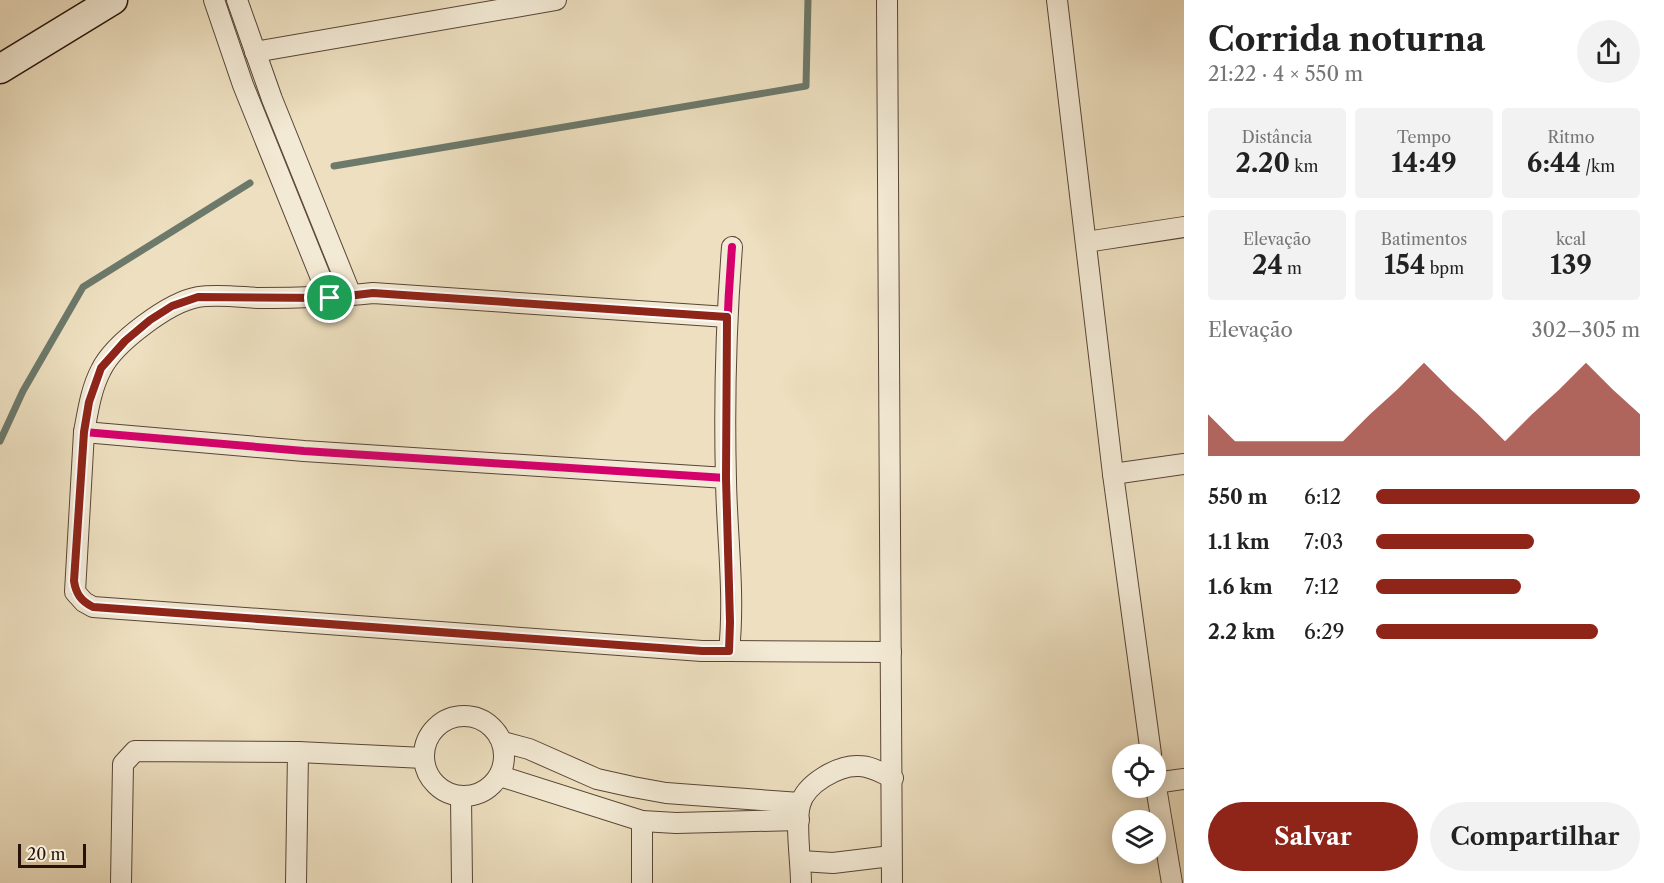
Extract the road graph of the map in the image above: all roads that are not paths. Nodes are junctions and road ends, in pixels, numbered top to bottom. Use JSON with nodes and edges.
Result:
{"nodes":[{"id":1,"x":113,"y":0,"type":"edge"},
{"id":2,"x":214,"y":0,"type":"edge"},
{"id":3,"x":237,"y":0,"type":"edge"},
{"id":4,"x":556,"y":0,"type":"edge"},
{"id":5,"x":887,"y":0,"type":"edge"},
{"id":6,"x":1058,"y":0,"type":"edge"},
{"id":7,"x":255,"y":52,"type":"junction"},
{"id":8,"x":0,"y":69,"type":"edge"},
{"id":9,"x":1184,"y":227,"type":"edge"},
{"id":10,"x":1086,"y":242,"type":"junction"},
{"id":11,"x":732,"y":247,"type":"dead end"},
{"id":12,"x":351,"y":295,"type":"junction"},
{"id":13,"x":330,"y":298,"type":"junction"},
{"id":14,"x":727,"y":317,"type":"junction"},
{"id":15,"x":84,"y":432,"type":"junction"},
{"id":16,"x":1184,"y":464,"type":"edge"},
{"id":17,"x":1113,"y":474,"type":"junction"},
{"id":18,"x":726,"y":478,"type":"junction"},
{"id":19,"x":729,"y":651,"type":"junction"},
{"id":20,"x":891,"y":652,"type":"junction"},
{"id":21,"x":503,"y":742,"type":"junction"},
{"id":22,"x":1150,"y":744,"type":"edge"},
{"id":23,"x":298,"y":752,"type":"junction"},
{"id":24,"x":424,"y":758,"type":"junction"},
{"id":25,"x":500,"y":776,"type":"junction"},
{"id":26,"x":893,"y":778,"type":"junction"},
{"id":27,"x":1184,"y":779,"type":"edge"},
{"id":28,"x":1166,"y":781,"type":"edge"},
{"id":29,"x":460,"y":796,"type":"junction"},
{"id":30,"x":1158,"y":798,"type":"edge"},
{"id":31,"x":799,"y":812,"type":"junction"},
{"id":32,"x":642,"y":820,"type":"junction"},
{"id":33,"x":891,"y":856,"type":"junction"},
{"id":34,"x":801,"y":861,"type":"junction"},
{"id":35,"x":121,"y":883,"type":"edge"},
{"id":36,"x":296,"y":883,"type":"edge"},
{"id":37,"x":462,"y":883,"type":"edge"},
{"id":38,"x":642,"y":883,"type":"edge"},
{"id":39,"x":801,"y":883,"type":"edge"},
{"id":40,"x":892,"y":883,"type":"edge"},
{"id":41,"x":1172,"y":883,"type":"edge"}],
"edges":[{"from":1,"to":8,"type":"street"},
{"from":2,"to":13,"type":"street"},
{"from":3,"to":7,"type":"street"},
{"from":4,"to":7,"type":"street"},
{"from":5,"to":20,"type":"street"},
{"from":6,"to":10,"type":"street"},
{"from":7,"to":12,"type":"street"},
{"from":9,"to":10,"type":"street"},
{"from":10,"to":17,"type":"street"},
{"from":11,"to":14,"type":"street"},
{"from":12,"to":13,"type":"street"},
{"from":12,"to":14,"type":"street"},
{"from":13,"to":15,"type":"street"},
{"from":14,"to":18,"type":"street"},
{"from":15,"to":18,"type":"street"},
{"from":15,"to":19,"type":"street"},
{"from":16,"to":17,"type":"street"},
{"from":17,"to":22,"type":"street"},
{"from":18,"to":19,"type":"street"},
{"from":19,"to":20,"type":"street"},
{"from":20,"to":26,"type":"street"},
{"from":21,"to":24,"type":"street"},
{"from":21,"to":25,"type":"street"},
{"from":21,"to":31,"type":"street"},
{"from":23,"to":24,"type":"street"},
{"from":23,"to":35,"type":"street"},
{"from":23,"to":36,"type":"street"},
{"from":24,"to":29,"type":"street"},
{"from":25,"to":29,"type":"street"},
{"from":25,"to":32,"type":"street"},
{"from":26,"to":31,"type":"street"},
{"from":26,"to":33,"type":"street"},
{"from":27,"to":28,"type":"street"},
{"from":29,"to":37,"type":"street"},
{"from":30,"to":41,"type":"street"},
{"from":31,"to":32,"type":"street"},
{"from":31,"to":34,"type":"street"},
{"from":32,"to":38,"type":"street"},
{"from":33,"to":34,"type":"street"},
{"from":33,"to":40,"type":"street"},
{"from":34,"to":39,"type":"street"}]}
